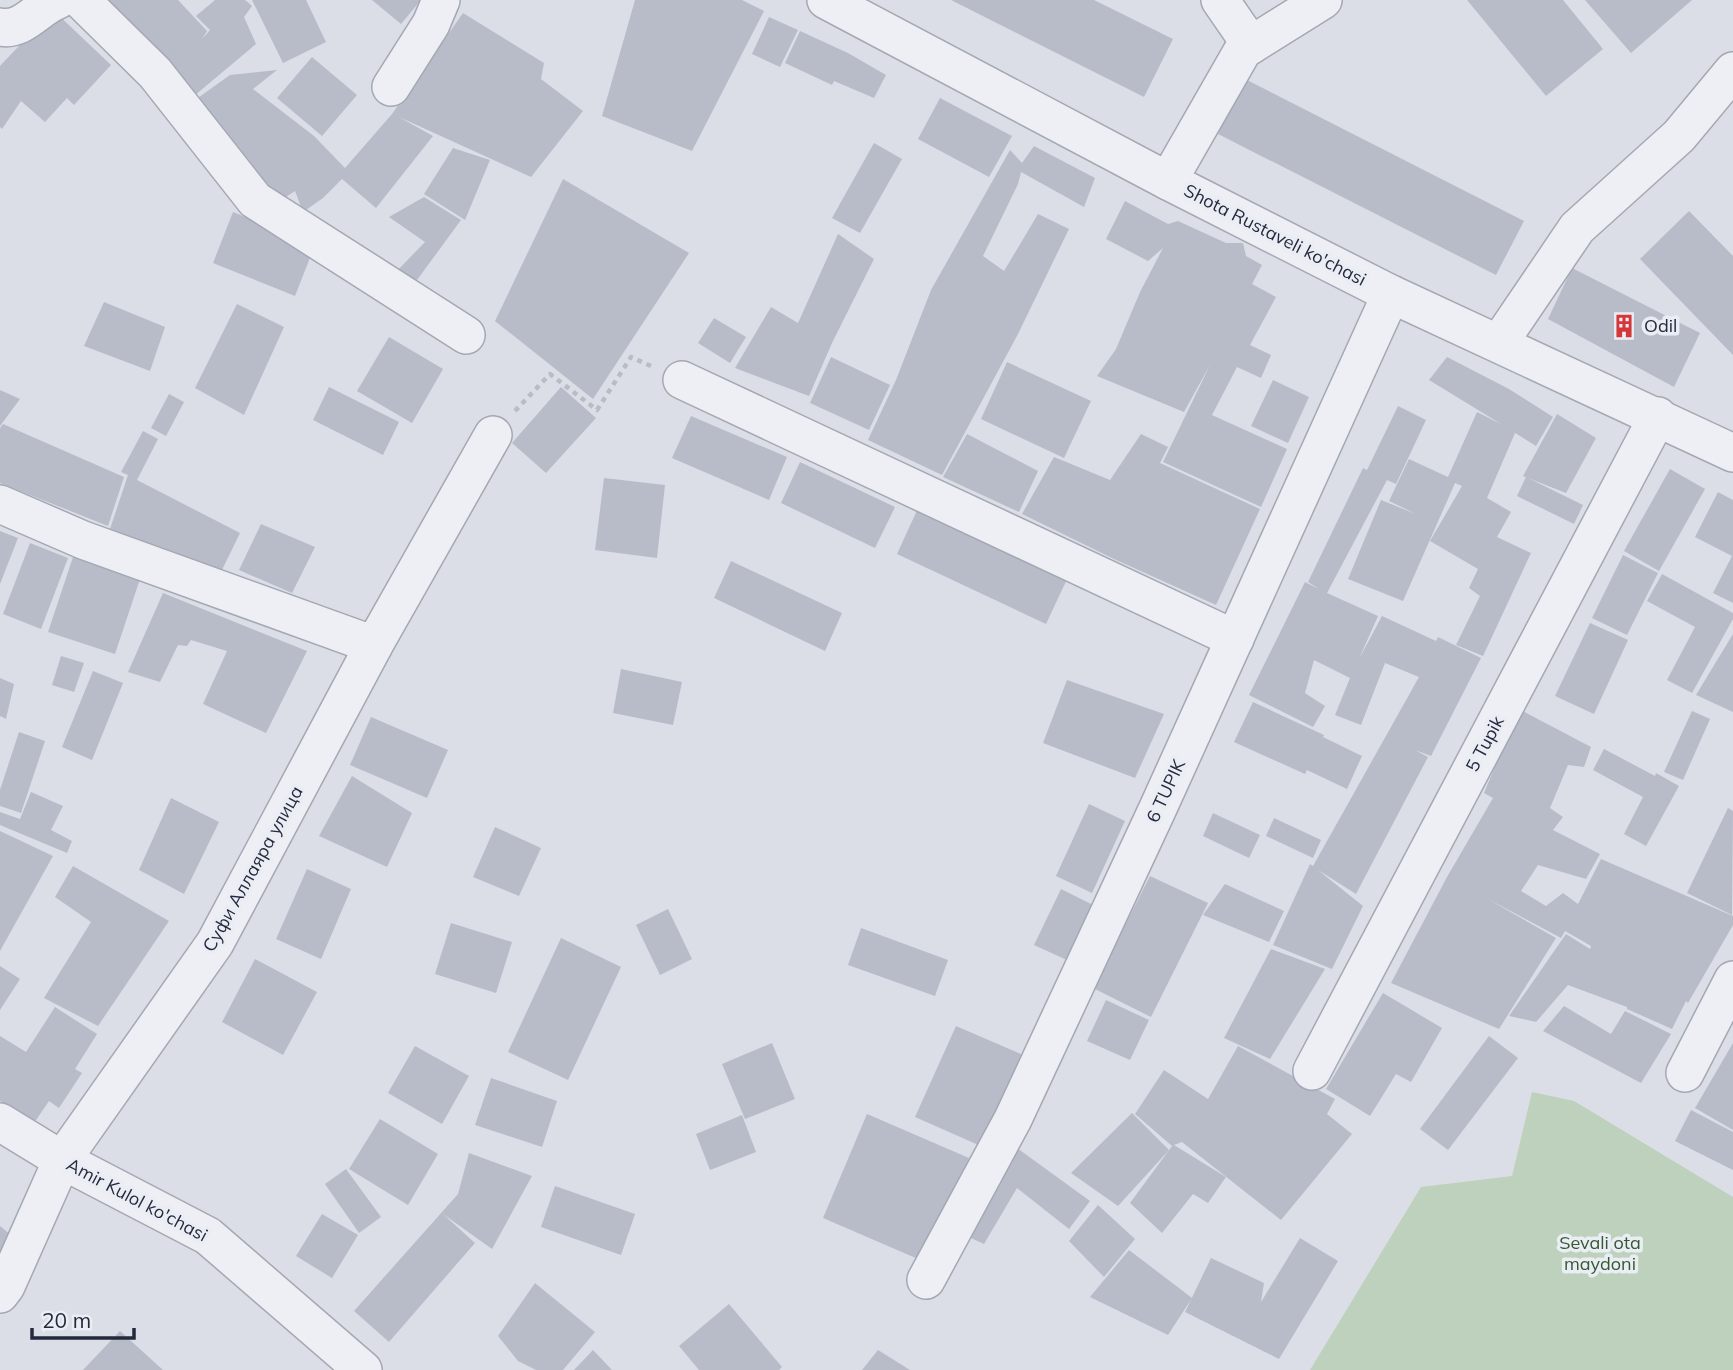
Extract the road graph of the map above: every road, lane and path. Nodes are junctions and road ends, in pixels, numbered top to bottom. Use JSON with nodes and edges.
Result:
{"nodes":[{"id":1,"x":58,"y":0,"type":"edge"},
{"id":2,"x":81,"y":0,"type":"edge"},
{"id":3,"x":441,"y":0,"type":"edge"},
{"id":4,"x":825,"y":0,"type":"edge"},
{"id":5,"x":1220,"y":0,"type":"edge"},
{"id":6,"x":1323,"y":0,"type":"edge"},
{"id":7,"x":0,"y":27,"type":"edge"},
{"id":8,"x":1251,"y":45,"type":"junction"},
{"id":9,"x":1733,"y":71,"type":"edge"},
{"id":10,"x":391,"y":87,"type":"dead end"},
{"id":11,"x":1168,"y":181,"type":"junction"},
{"id":12,"x":1391,"y":294,"type":"junction"},
{"id":13,"x":466,"y":335,"type":"dead end"},
{"id":14,"x":1499,"y":343,"type":"junction"},
{"id":15,"x":682,"y":380,"type":"joint"},
{"id":16,"x":1658,"y":416,"type":"junction"},
{"id":17,"x":493,"y":435,"type":"joint"},
{"id":18,"x":1733,"y":453,"type":"edge"},
{"id":19,"x":0,"y":504,"type":"edge"},
{"id":20,"x":1235,"y":639,"type":"junction"},
{"id":21,"x":374,"y":645,"type":"junction"},
{"id":22,"x":1733,"y":980,"type":"edge"},
{"id":23,"x":1312,"y":1072,"type":"dead end"},
{"id":24,"x":1685,"y":1073,"type":"dead end"},
{"id":25,"x":0,"y":1122,"type":"edge"},
{"id":26,"x":62,"y":1160,"type":"junction"},
{"id":27,"x":926,"y":1280,"type":"dead end"},
{"id":28,"x":0,"y":1294,"type":"edge"},
{"id":29,"x":362,"y":1370,"type":"edge"}],
"edges":[{"from":1,"to":7,"type":"street"},
{"from":2,"to":13,"type":"street"},
{"from":3,"to":10,"type":"street"},
{"from":4,"to":11,"type":"street","name":"Shota Rustaveli ko'chasi"},
{"from":5,"to":8,"type":"street"},
{"from":6,"to":8,"type":"street"},
{"from":8,"to":11,"type":"street"},
{"from":9,"to":14,"type":"street"},
{"from":11,"to":12,"type":"street","name":"Shota Rustaveli ko'chasi"},
{"from":12,"to":14,"type":"street","name":"Shota Rustaveli ko'chasi"},
{"from":12,"to":20,"type":"street","name":"6 TUPIK"},
{"from":14,"to":16,"type":"street","name":"Shota Rustaveli ko'chasi"},
{"from":15,"to":17,"type":"path"},
{"from":15,"to":20,"type":"street"},
{"from":16,"to":18,"type":"street","name":"Shota Rustaveli ko'chasi"},
{"from":16,"to":23,"type":"street","name":"5 Tupik"},
{"from":17,"to":21,"type":"street","name":"Суфи Аллаяра улица"},
{"from":19,"to":21,"type":"street"},
{"from":20,"to":27,"type":"street","name":"6 TUPIK"},
{"from":21,"to":26,"type":"street","name":"Суфи Аллаяра улица"},
{"from":22,"to":24,"type":"street"},
{"from":25,"to":26,"type":"street","name":"Amir Kulol ko'chasi"},
{"from":26,"to":28,"type":"street","name":"Суфи Аллаяра улица"},
{"from":26,"to":29,"type":"street","name":"Amir Kulol ko'chasi"}]}
